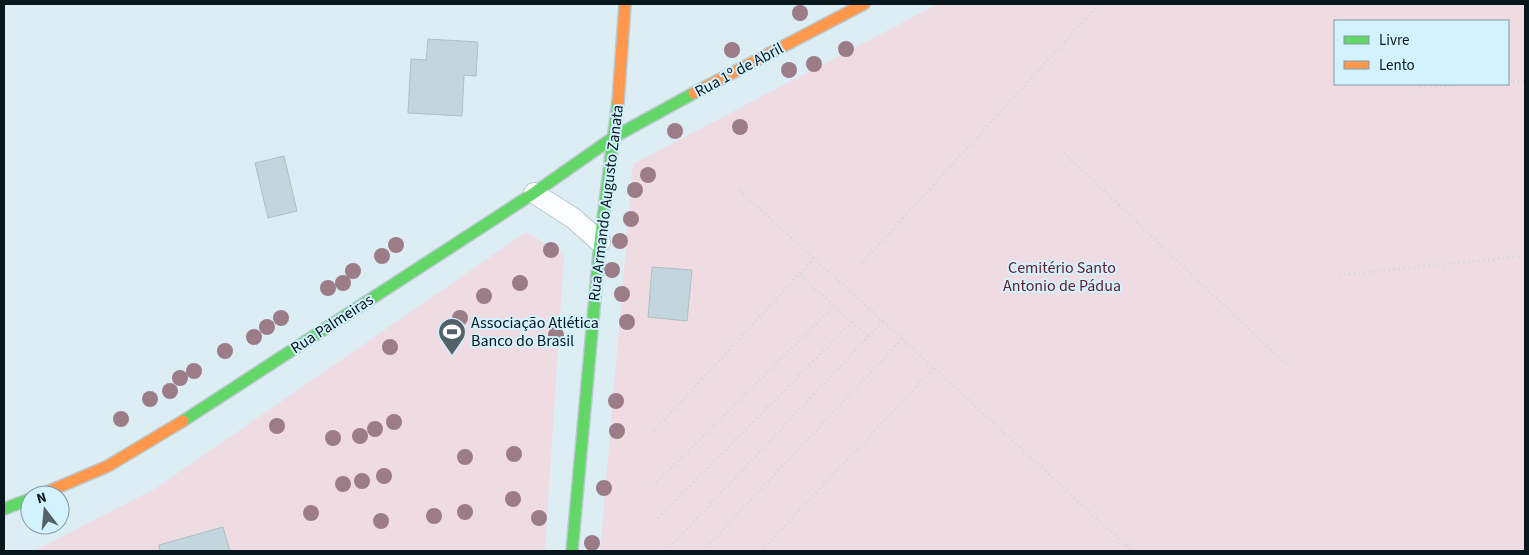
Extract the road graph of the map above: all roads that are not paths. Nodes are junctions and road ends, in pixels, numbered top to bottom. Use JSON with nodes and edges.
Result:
{"nodes":[{"id":1,"x":626,"y":4,"type":"edge"},
{"id":2,"x":864,"y":4,"type":"edge"},
{"id":3,"x":614,"y":137,"type":"junction"},
{"id":4,"x":534,"y":193,"type":"junction"},
{"id":5,"x":600,"y":242,"type":"junction"},
{"id":6,"x":63,"y":485,"type":"edge"},
{"id":7,"x":20,"y":503,"type":"edge"},
{"id":8,"x":4,"y":509,"type":"edge"},
{"id":9,"x":572,"y":551,"type":"edge"}],
"edges":[{"from":1,"to":3,"type":"street","name":"Rua Armando Augusto Zanata"},
{"from":2,"to":3,"type":"street","name":"Rua 1º de Abril"},
{"from":3,"to":4,"type":"street","name":"Rua Palmeiras"},
{"from":3,"to":5,"type":"street","name":"Rua Armando Augusto Zanata"},
{"from":4,"to":5,"type":"street"},
{"from":4,"to":6,"type":"street","name":"Rua Palmeiras"},
{"from":5,"to":9,"type":"street","name":"Rua Armando Augusto Zanata"},
{"from":7,"to":8,"type":"street"}]}
